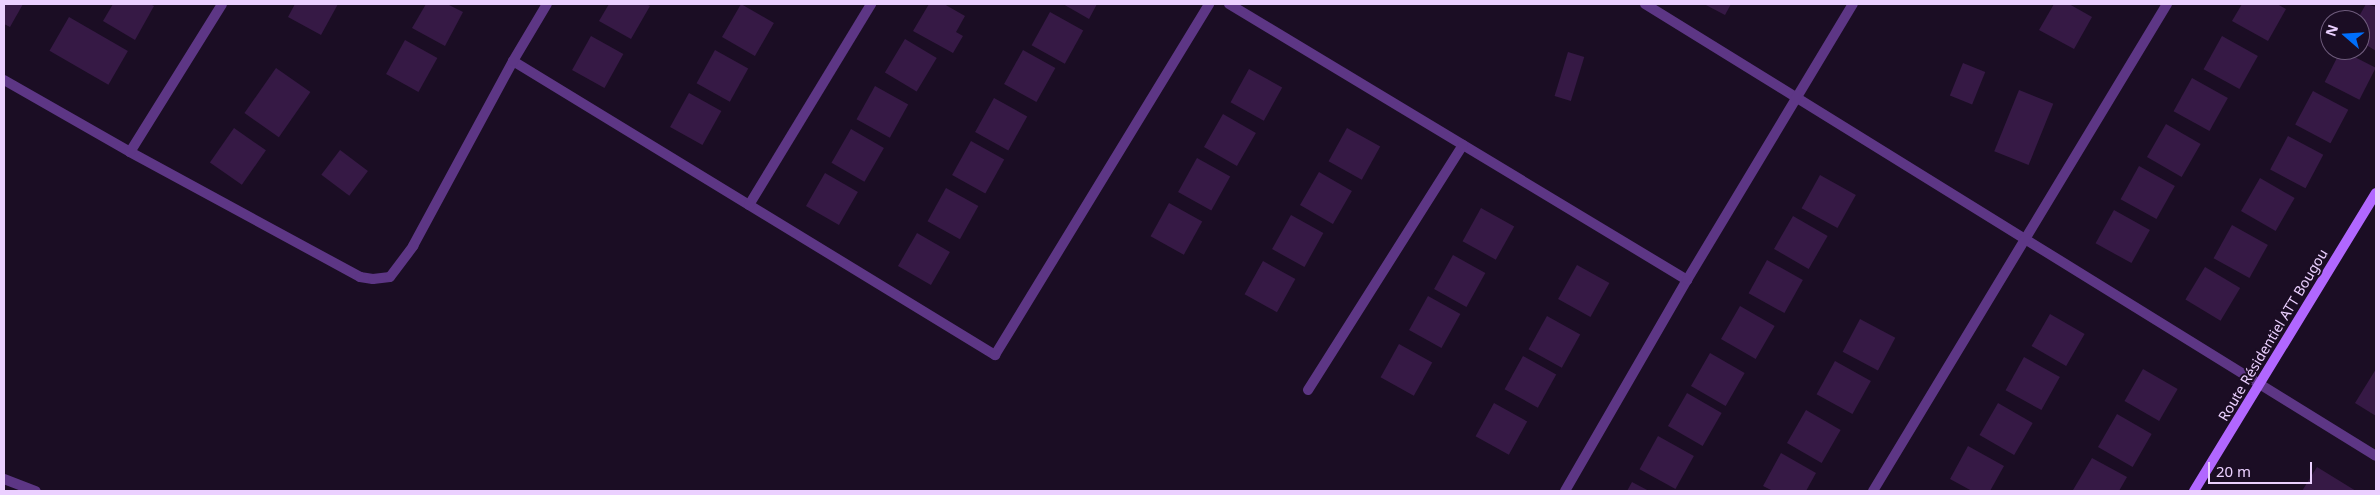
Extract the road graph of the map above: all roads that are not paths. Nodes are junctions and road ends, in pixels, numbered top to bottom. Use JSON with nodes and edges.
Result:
{"nodes":[{"id":1,"x":222,"y":4,"type":"edge"},
{"id":2,"x":547,"y":4,"type":"edge"},
{"id":3,"x":870,"y":4,"type":"edge"},
{"id":4,"x":1209,"y":4,"type":"edge"},
{"id":5,"x":1229,"y":4,"type":"edge"},
{"id":6,"x":1645,"y":4,"type":"edge"},
{"id":7,"x":1853,"y":4,"type":"edge"},
{"id":8,"x":2167,"y":4,"type":"edge"},
{"id":9,"x":513,"y":61,"type":"junction"},
{"id":10,"x":4,"y":80,"type":"edge"},
{"id":11,"x":1797,"y":98,"type":"junction"},
{"id":12,"x":1463,"y":145,"type":"junction"},
{"id":13,"x":130,"y":152,"type":"junction"},
{"id":14,"x":2376,"y":193,"type":"edge"},
{"id":15,"x":749,"y":205,"type":"junction"},
{"id":16,"x":2025,"y":239,"type":"junction"},
{"id":17,"x":1687,"y":280,"type":"junction"},
{"id":18,"x":2260,"y":384,"type":"junction"},
{"id":19,"x":1308,"y":390,"type":"dead end"},
{"id":20,"x":2376,"y":456,"type":"edge"},
{"id":21,"x":4,"y":478,"type":"edge"},
{"id":22,"x":36,"y":491,"type":"edge"},
{"id":23,"x":1565,"y":491,"type":"edge"},
{"id":24,"x":1873,"y":491,"type":"edge"},
{"id":25,"x":2194,"y":491,"type":"edge"}],
"edges":[{"from":1,"to":13,"type":"street"},
{"from":2,"to":9,"type":"street"},
{"from":3,"to":15,"type":"street"},
{"from":4,"to":15,"type":"street"},
{"from":5,"to":12,"type":"street"},
{"from":6,"to":11,"type":"street"},
{"from":7,"to":11,"type":"street"},
{"from":8,"to":16,"type":"street"},
{"from":9,"to":13,"type":"street"},
{"from":9,"to":15,"type":"street"},
{"from":10,"to":13,"type":"street"},
{"from":11,"to":16,"type":"street"},
{"from":11,"to":17,"type":"street"},
{"from":12,"to":17,"type":"street"},
{"from":12,"to":19,"type":"street"},
{"from":14,"to":18,"type":"street","name":"Route Résidentiel ATT Bougou"},
{"from":16,"to":18,"type":"street"},
{"from":16,"to":24,"type":"street"},
{"from":17,"to":23,"type":"street"},
{"from":18,"to":20,"type":"street"},
{"from":18,"to":25,"type":"street","name":"Route Résidentiel ATT Bougou"},
{"from":21,"to":22,"type":"street"}]}
